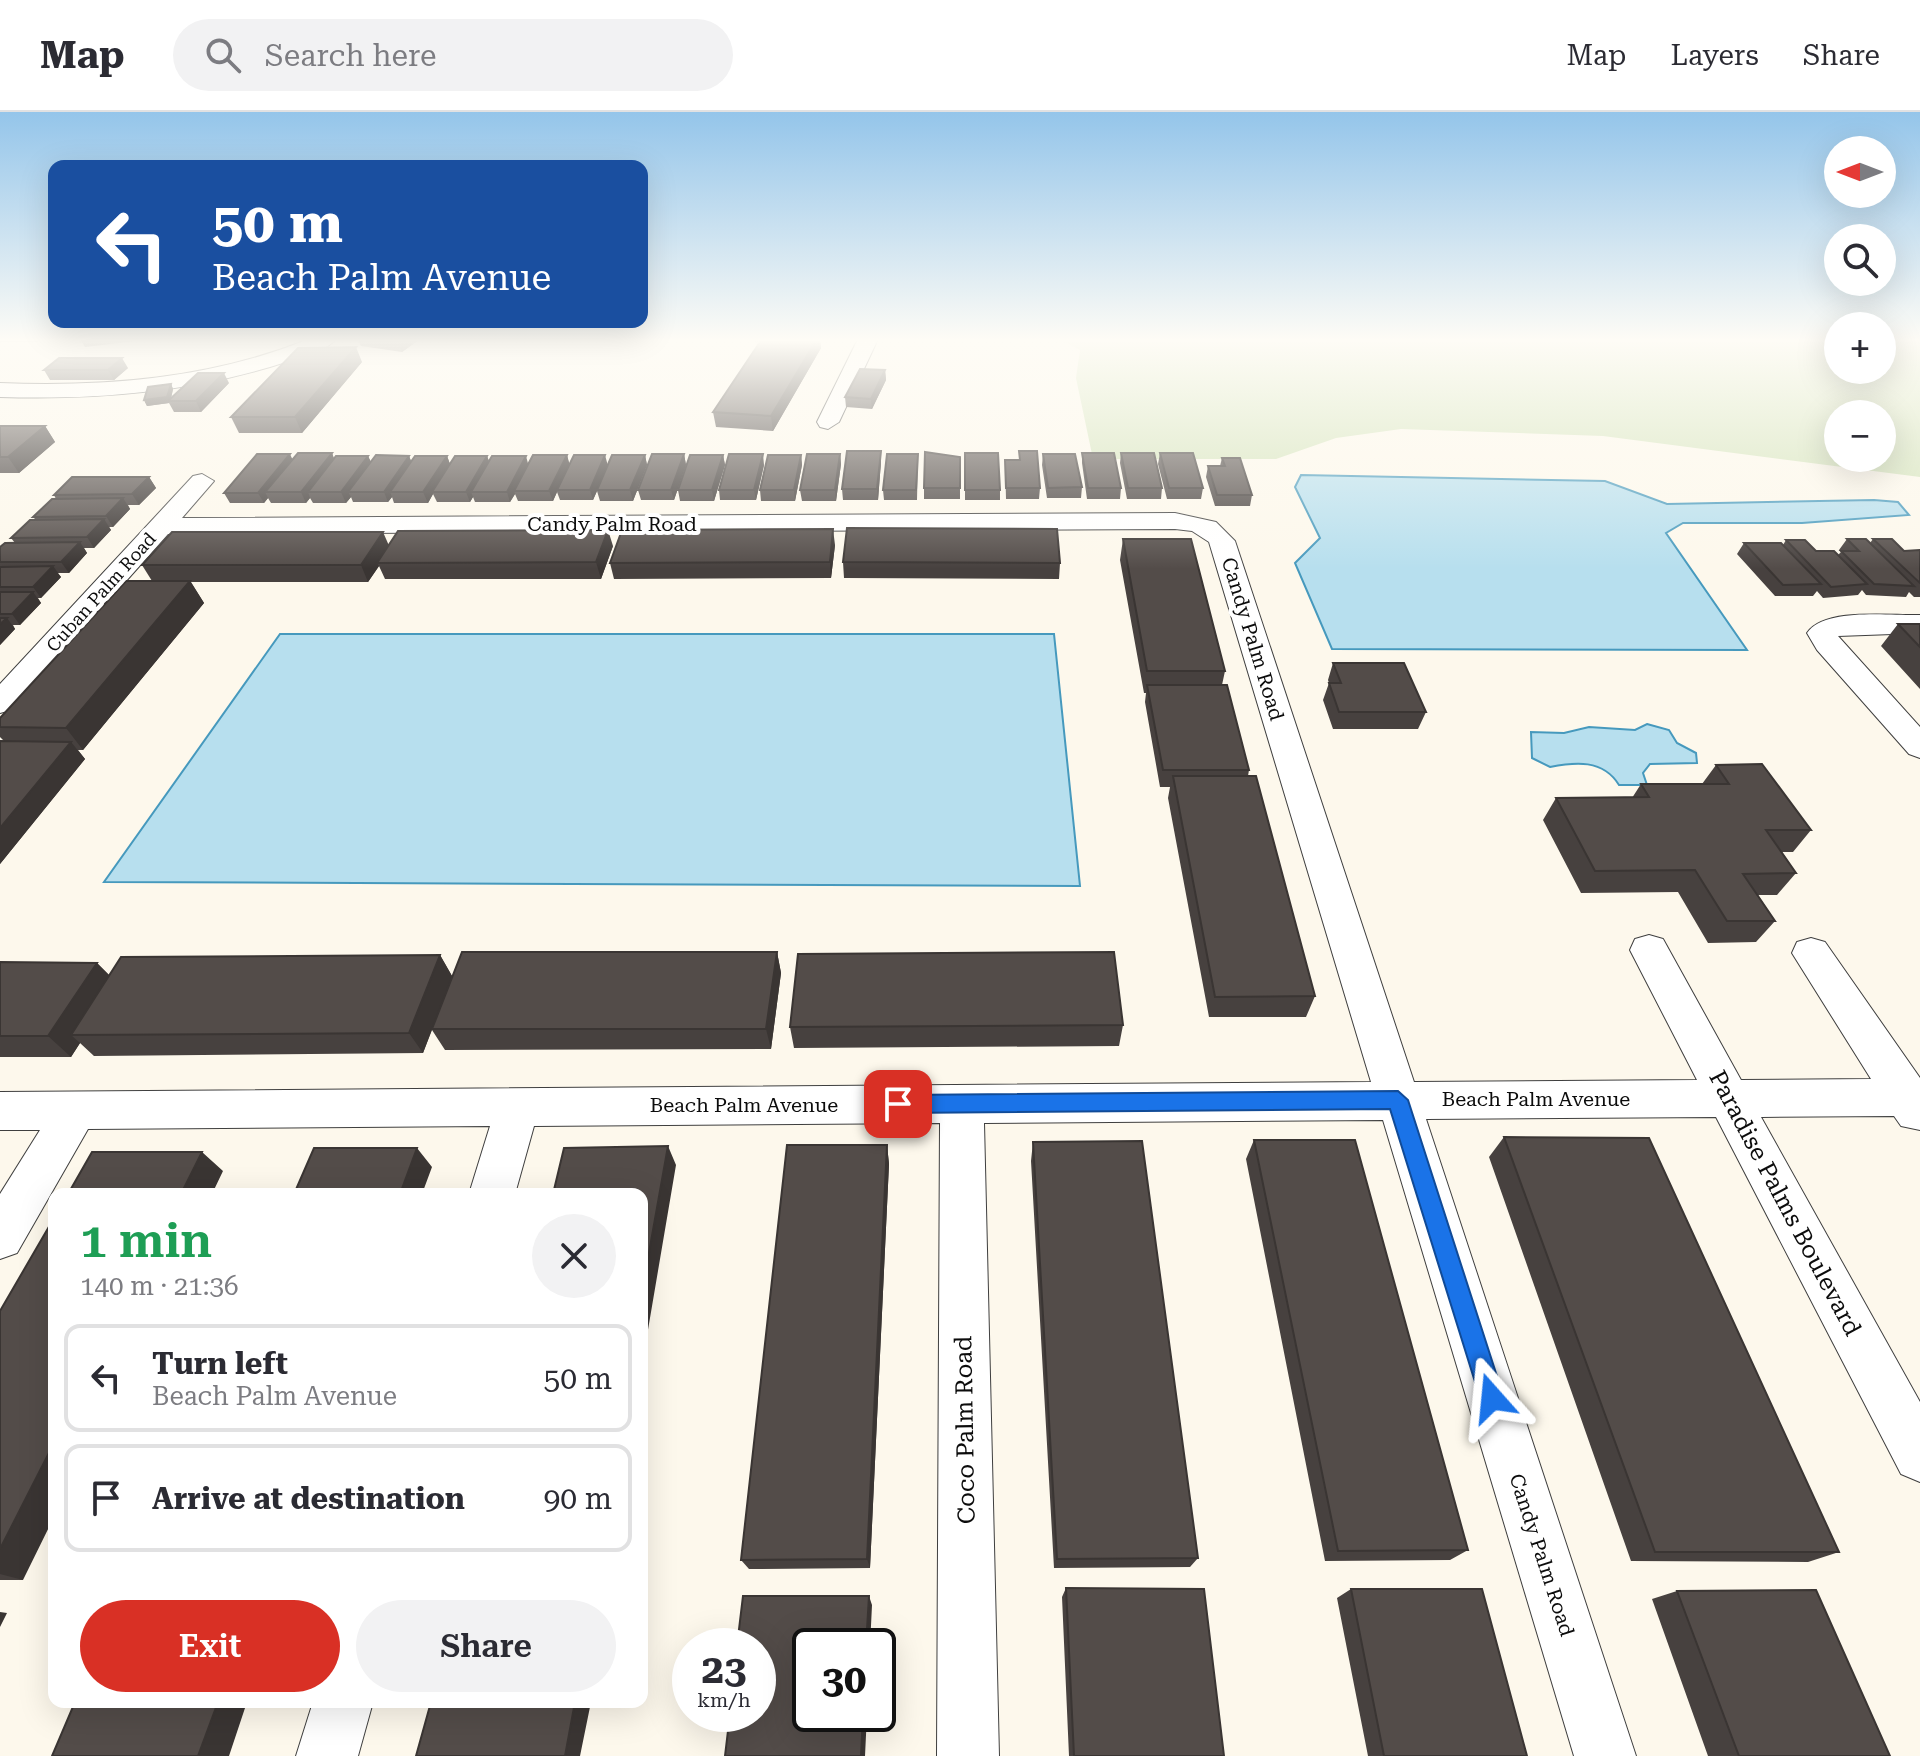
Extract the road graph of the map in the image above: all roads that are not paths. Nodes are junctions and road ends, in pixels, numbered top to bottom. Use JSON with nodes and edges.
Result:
{"nodes":[{"id":1,"x":831,"y":416,"type":"edge"},
{"id":2,"x":828,"y":422,"type":"dead end"},
{"id":3,"x":202,"y":481,"type":"dead end"},
{"id":4,"x":160,"y":526,"type":"junction"},
{"id":5,"x":1920,"y":624,"type":"edge"},
{"id":6,"x":0,"y":703,"type":"edge"},
{"id":7,"x":1920,"y":747,"type":"edge"},
{"id":8,"x":1649,"y":950,"type":"dead end"},
{"id":9,"x":1811,"y":953,"type":"dead end"},
{"id":10,"x":1729,"y":1097,"type":"junction"},
{"id":11,"x":1398,"y":1100,"type":"junction"},
{"id":12,"x":962,"y":1104,"type":"junction"},
{"id":13,"x":1915,"y":1104,"type":"edge"},
{"id":14,"x":518,"y":1107,"type":"junction"},
{"id":15,"x":76,"y":1110,"type":"junction"},
{"id":16,"x":0,"y":1111,"type":"edge"},
{"id":17,"x":494,"y":1188,"type":"edge"},
{"id":18,"x":0,"y":1237,"type":"edge"},
{"id":19,"x":1920,"y":1455,"type":"edge"},
{"id":20,"x":341,"y":1708,"type":"edge"},
{"id":21,"x":327,"y":1756,"type":"edge"},
{"id":22,"x":968,"y":1756,"type":"edge"},
{"id":23,"x":1605,"y":1756,"type":"edge"}],
"edges":[{"from":1,"to":2,"type":"street"},
{"from":3,"to":4,"type":"street","name":"Cuban Palm Road"},
{"from":4,"to":6,"type":"street","name":"Cuban Palm Road"},
{"from":4,"to":11,"type":"street","name":"Candy Palm Road"},
{"from":5,"to":7,"type":"street"},
{"from":8,"to":10,"type":"street","name":"Paradise Palms Boulevard"},
{"from":9,"to":13,"type":"street"},
{"from":10,"to":11,"type":"street","name":"Beach Palm Avenue"},
{"from":10,"to":13,"type":"street","name":"Beach Palm Avenue"},
{"from":10,"to":19,"type":"street","name":"Paradise Palms Boulevard"},
{"from":11,"to":12,"type":"street","name":"Beach Palm Avenue"},
{"from":11,"to":23,"type":"street","name":"Candy Palm Road"},
{"from":12,"to":14,"type":"street","name":"Beach Palm Avenue"},
{"from":12,"to":22,"type":"street","name":"Coco Palm Road"},
{"from":14,"to":15,"type":"street","name":"Beach Palm Avenue"},
{"from":14,"to":17,"type":"street"},
{"from":15,"to":16,"type":"street","name":"Beach Palm Avenue"},
{"from":15,"to":18,"type":"street"},
{"from":20,"to":21,"type":"street"}]}
